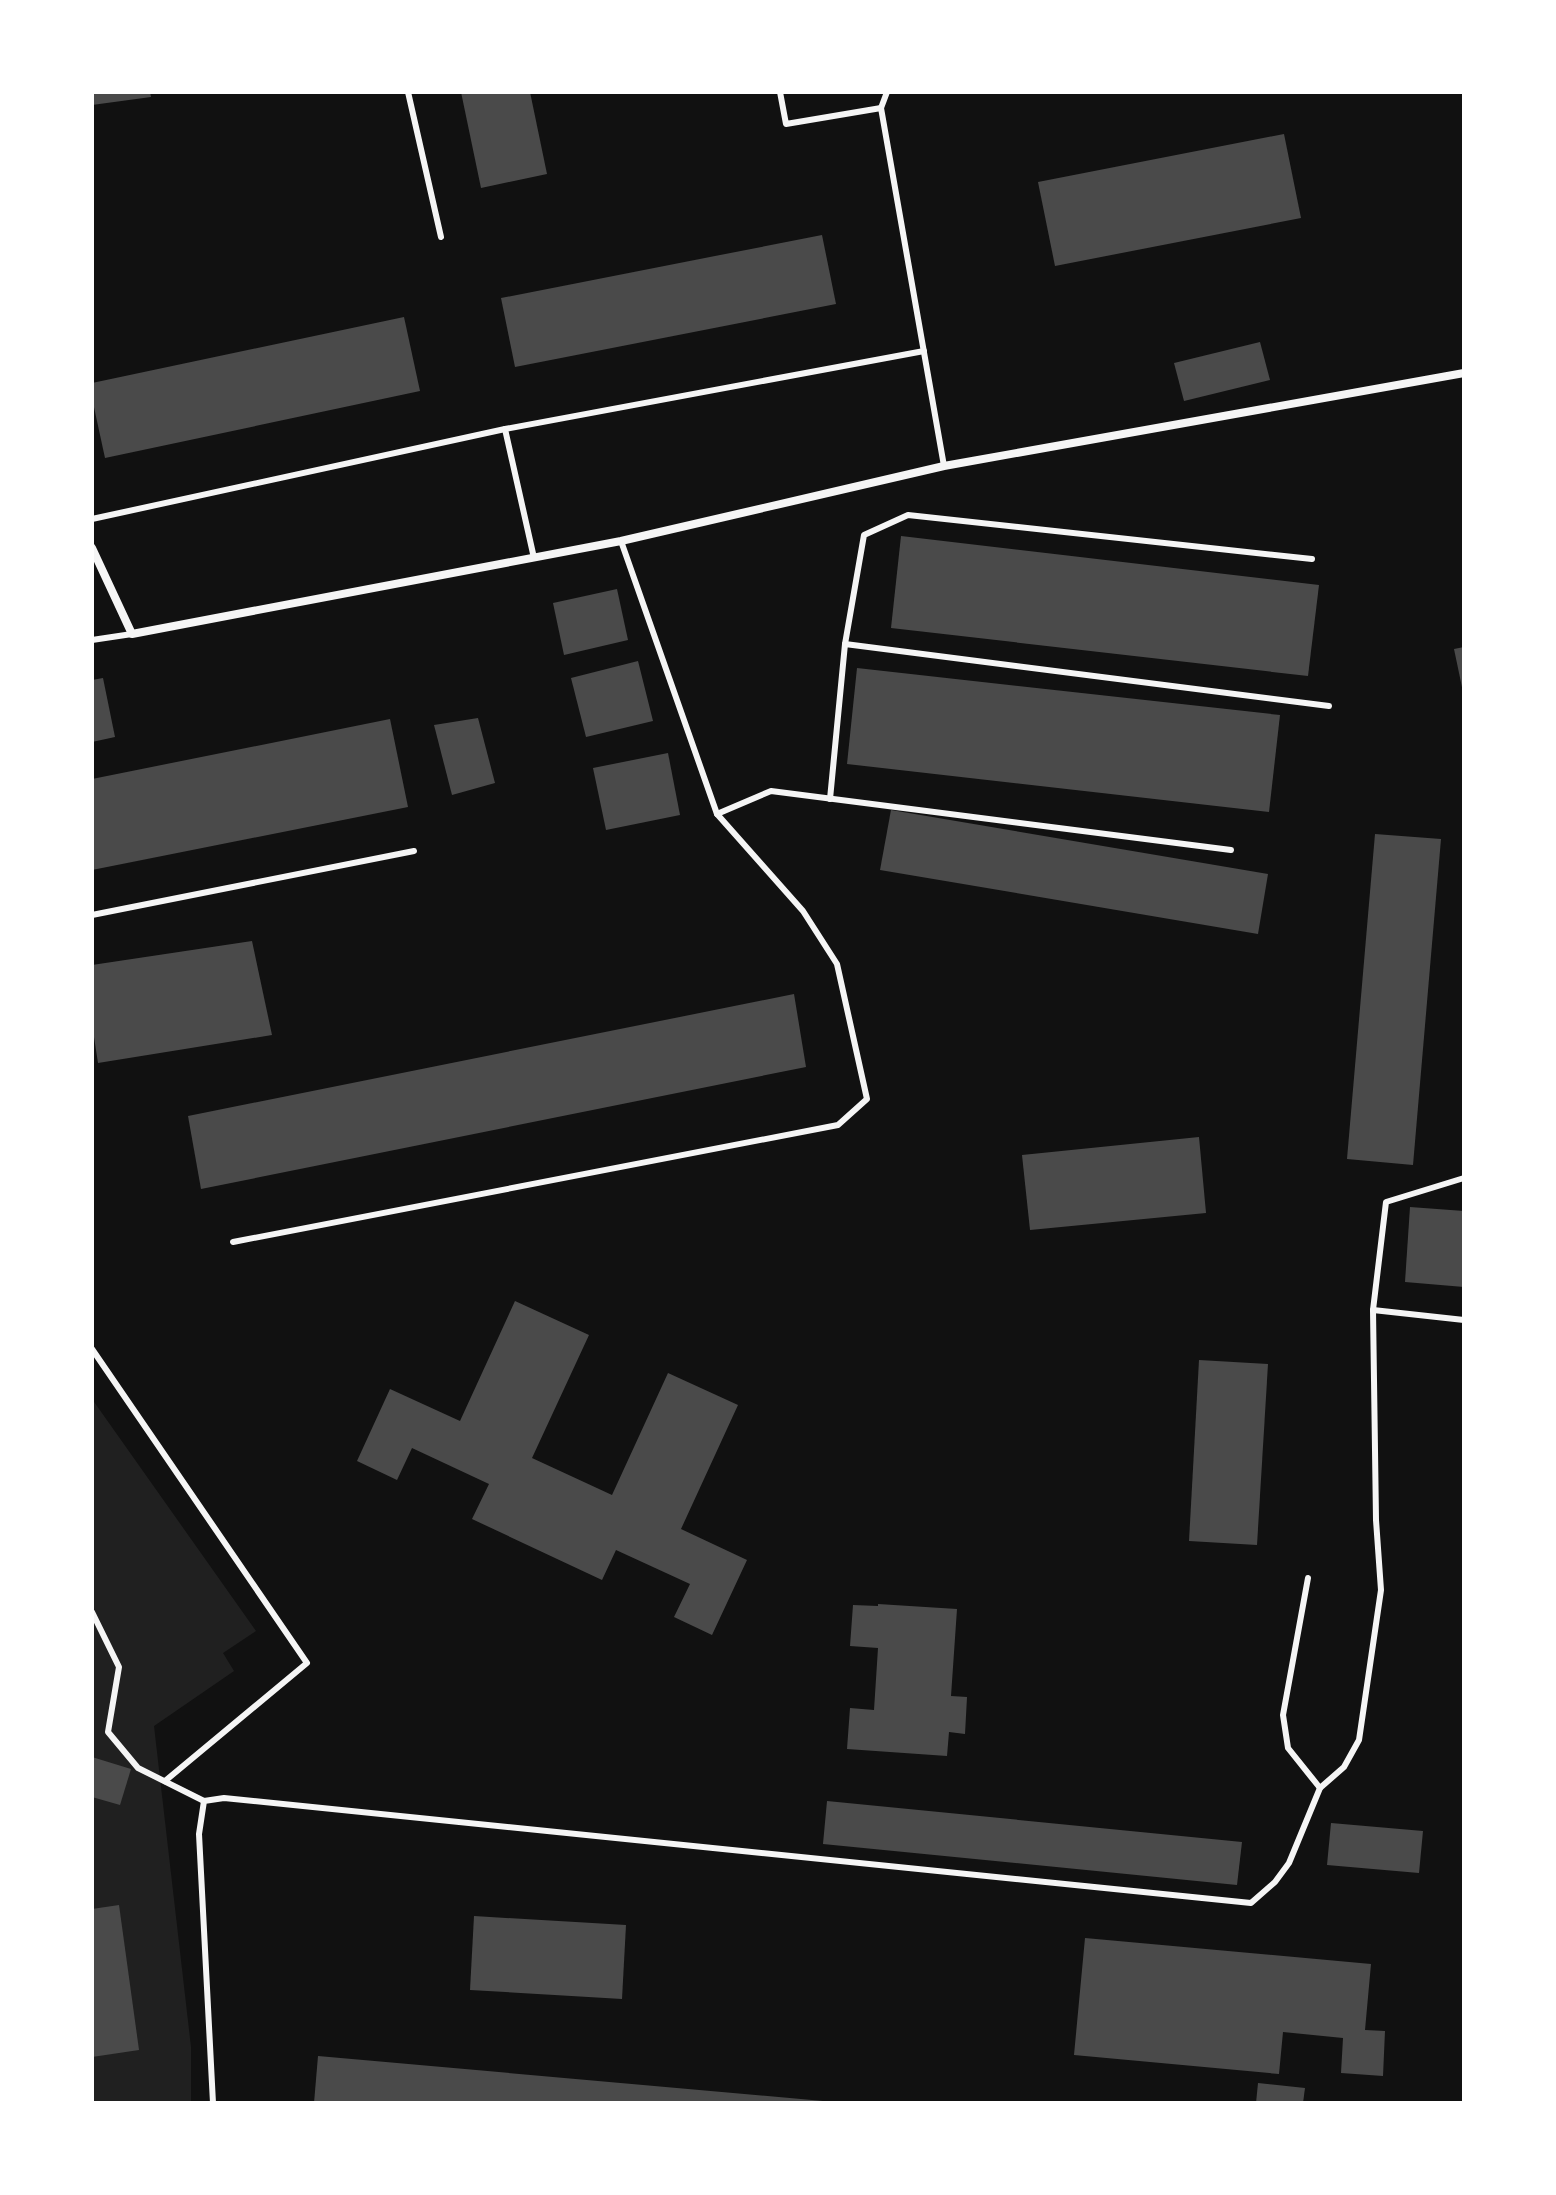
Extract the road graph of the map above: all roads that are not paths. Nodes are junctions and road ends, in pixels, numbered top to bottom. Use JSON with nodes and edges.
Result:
{"nodes":[{"id":1,"x":408,"y":92,"type":"edge"},
{"id":2,"x":780,"y":92,"type":"edge"},
{"id":3,"x":887,"y":92,"type":"edge"},
{"id":4,"x":881,"y":108,"type":"junction"},
{"id":5,"x":441,"y":237,"type":"dead end"},
{"id":6,"x":924,"y":351,"type":"junction"},
{"id":7,"x":1464,"y":373,"type":"edge"},
{"id":8,"x":505,"y":429,"type":"junction"},
{"id":9,"x":944,"y":466,"type":"junction"},
{"id":10,"x":92,"y":519,"type":"edge"},
{"id":11,"x":621,"y":541,"type":"junction"},
{"id":12,"x":92,"y":548,"type":"edge"},
{"id":13,"x":534,"y":558,"type":"junction"},
{"id":14,"x":1312,"y":559,"type":"dead end"},
{"id":15,"x":132,"y":634,"type":"junction"},
{"id":16,"x":92,"y":640,"type":"edge"},
{"id":17,"x":845,"y":644,"type":"junction"},
{"id":18,"x":1329,"y":706,"type":"dead end"},
{"id":19,"x":830,"y":799,"type":"junction"},
{"id":20,"x":717,"y":814,"type":"junction"},
{"id":21,"x":1231,"y":850,"type":"dead end"},
{"id":22,"x":414,"y":851,"type":"dead end"},
{"id":23,"x":92,"y":915,"type":"edge"},
{"id":24,"x":1464,"y":1178,"type":"edge"},
{"id":25,"x":233,"y":1242,"type":"dead end"},
{"id":26,"x":1373,"y":1310,"type":"junction"},
{"id":27,"x":1464,"y":1320,"type":"edge"},
{"id":28,"x":92,"y":1349,"type":"edge"},
{"id":29,"x":1308,"y":1578,"type":"dead end"},
{"id":30,"x":92,"y":1612,"type":"edge"},
{"id":31,"x":165,"y":1781,"type":"junction"},
{"id":32,"x":1320,"y":1788,"type":"junction"},
{"id":33,"x":204,"y":1801,"type":"junction"},
{"id":34,"x":213,"y":2103,"type":"edge"}],
"edges":[{"from":1,"to":5,"type":"lane"},
{"from":2,"to":4,"type":"lane"},
{"from":3,"to":4,"type":"lane"},
{"from":4,"to":6,"type":"lane"},
{"from":6,"to":8,"type":"lane"},
{"from":6,"to":9,"type":"lane"},
{"from":7,"to":9,"type":"street"},
{"from":8,"to":10,"type":"lane"},
{"from":8,"to":13,"type":"lane"},
{"from":9,"to":11,"type":"street"},
{"from":11,"to":13,"type":"street"},
{"from":11,"to":20,"type":"lane"},
{"from":12,"to":15,"type":"street"},
{"from":13,"to":15,"type":"street"},
{"from":14,"to":17,"type":"lane"},
{"from":15,"to":16,"type":"lane"},
{"from":17,"to":18,"type":"lane"},
{"from":17,"to":19,"type":"lane"},
{"from":19,"to":20,"type":"lane"},
{"from":19,"to":21,"type":"lane"},
{"from":20,"to":25,"type":"lane"},
{"from":22,"to":23,"type":"lane"},
{"from":24,"to":26,"type":"lane"},
{"from":26,"to":27,"type":"lane"},
{"from":26,"to":32,"type":"lane"},
{"from":28,"to":31,"type":"lane"},
{"from":29,"to":32,"type":"lane"},
{"from":30,"to":31,"type":"lane"},
{"from":31,"to":33,"type":"lane"},
{"from":32,"to":33,"type":"lane"},
{"from":33,"to":34,"type":"lane"}]}
